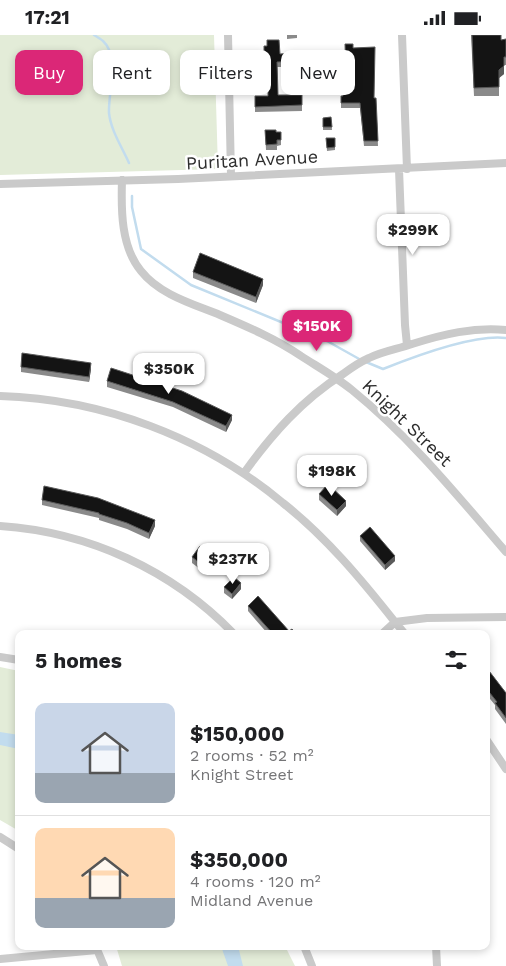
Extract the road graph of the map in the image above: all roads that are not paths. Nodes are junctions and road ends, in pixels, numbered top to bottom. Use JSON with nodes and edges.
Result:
{"nodes":[{"id":1,"x":228,"y":35,"type":"edge"},
{"id":2,"x":402,"y":35,"type":"edge"},
{"id":3,"x":506,"y":163,"type":"edge"},
{"id":4,"x":403,"y":169,"type":"junction"},
{"id":5,"x":230,"y":176,"type":"junction"},
{"id":6,"x":122,"y":180,"type":"junction"},
{"id":7,"x":0,"y":184,"type":"edge"},
{"id":8,"x":506,"y":330,"type":"edge"},
{"id":9,"x":407,"y":345,"type":"junction"},
{"id":10,"x":336,"y":378,"type":"junction"},
{"id":11,"x":0,"y":396,"type":"edge"},
{"id":12,"x":244,"y":473,"type":"junction"},
{"id":13,"x":0,"y":526,"type":"edge"},
{"id":14,"x":506,"y":552,"type":"edge"},
{"id":15,"x":506,"y":617,"type":"edge"},
{"id":16,"x":395,"y":622,"type":"junction"},
{"id":17,"x":230,"y":630,"type":"edge"},
{"id":18,"x":386,"y":630,"type":"edge"},
{"id":19,"x":402,"y":630,"type":"edge"},
{"id":20,"x":0,"y":657,"type":"edge"},
{"id":21,"x":15,"y":659,"type":"edge"},
{"id":22,"x":490,"y":745,"type":"edge"},
{"id":23,"x":506,"y":769,"type":"edge"},
{"id":24,"x":0,"y":837,"type":"edge"},
{"id":25,"x":15,"y":846,"type":"edge"},
{"id":26,"x":79,"y":950,"type":"edge"},
{"id":27,"x":97,"y":950,"type":"edge"},
{"id":28,"x":306,"y":950,"type":"edge"},
{"id":29,"x":436,"y":950,"type":"edge"},
{"id":30,"x":0,"y":959,"type":"edge"},
{"id":31,"x":104,"y":966,"type":"edge"},
{"id":32,"x":312,"y":966,"type":"edge"},
{"id":33,"x":437,"y":966,"type":"edge"}],
"edges":[{"from":1,"to":5,"type":"street"},
{"from":2,"to":4,"type":"street"},
{"from":3,"to":4,"type":"street","name":"Puritan Avenue"},
{"from":4,"to":5,"type":"street","name":"Puritan Avenue"},
{"from":4,"to":9,"type":"street"},
{"from":5,"to":6,"type":"street","name":"Puritan Avenue"},
{"from":6,"to":7,"type":"street","name":"Puritan Avenue"},
{"from":6,"to":10,"type":"street","name":"Knight Street"},
{"from":8,"to":9,"type":"street"},
{"from":9,"to":10,"type":"street"},
{"from":10,"to":12,"type":"street"},
{"from":10,"to":14,"type":"street","name":"Knight Street"},
{"from":11,"to":12,"type":"street"},
{"from":12,"to":16,"type":"street"},
{"from":13,"to":17,"type":"street"},
{"from":15,"to":16,"type":"street"},
{"from":16,"to":18,"type":"street"},
{"from":16,"to":19,"type":"street"},
{"from":20,"to":21,"type":"street"},
{"from":22,"to":23,"type":"street"},
{"from":24,"to":25,"type":"street"},
{"from":26,"to":30,"type":"street"},
{"from":27,"to":31,"type":"street"},
{"from":28,"to":32,"type":"street"},
{"from":29,"to":33,"type":"street"}]}
